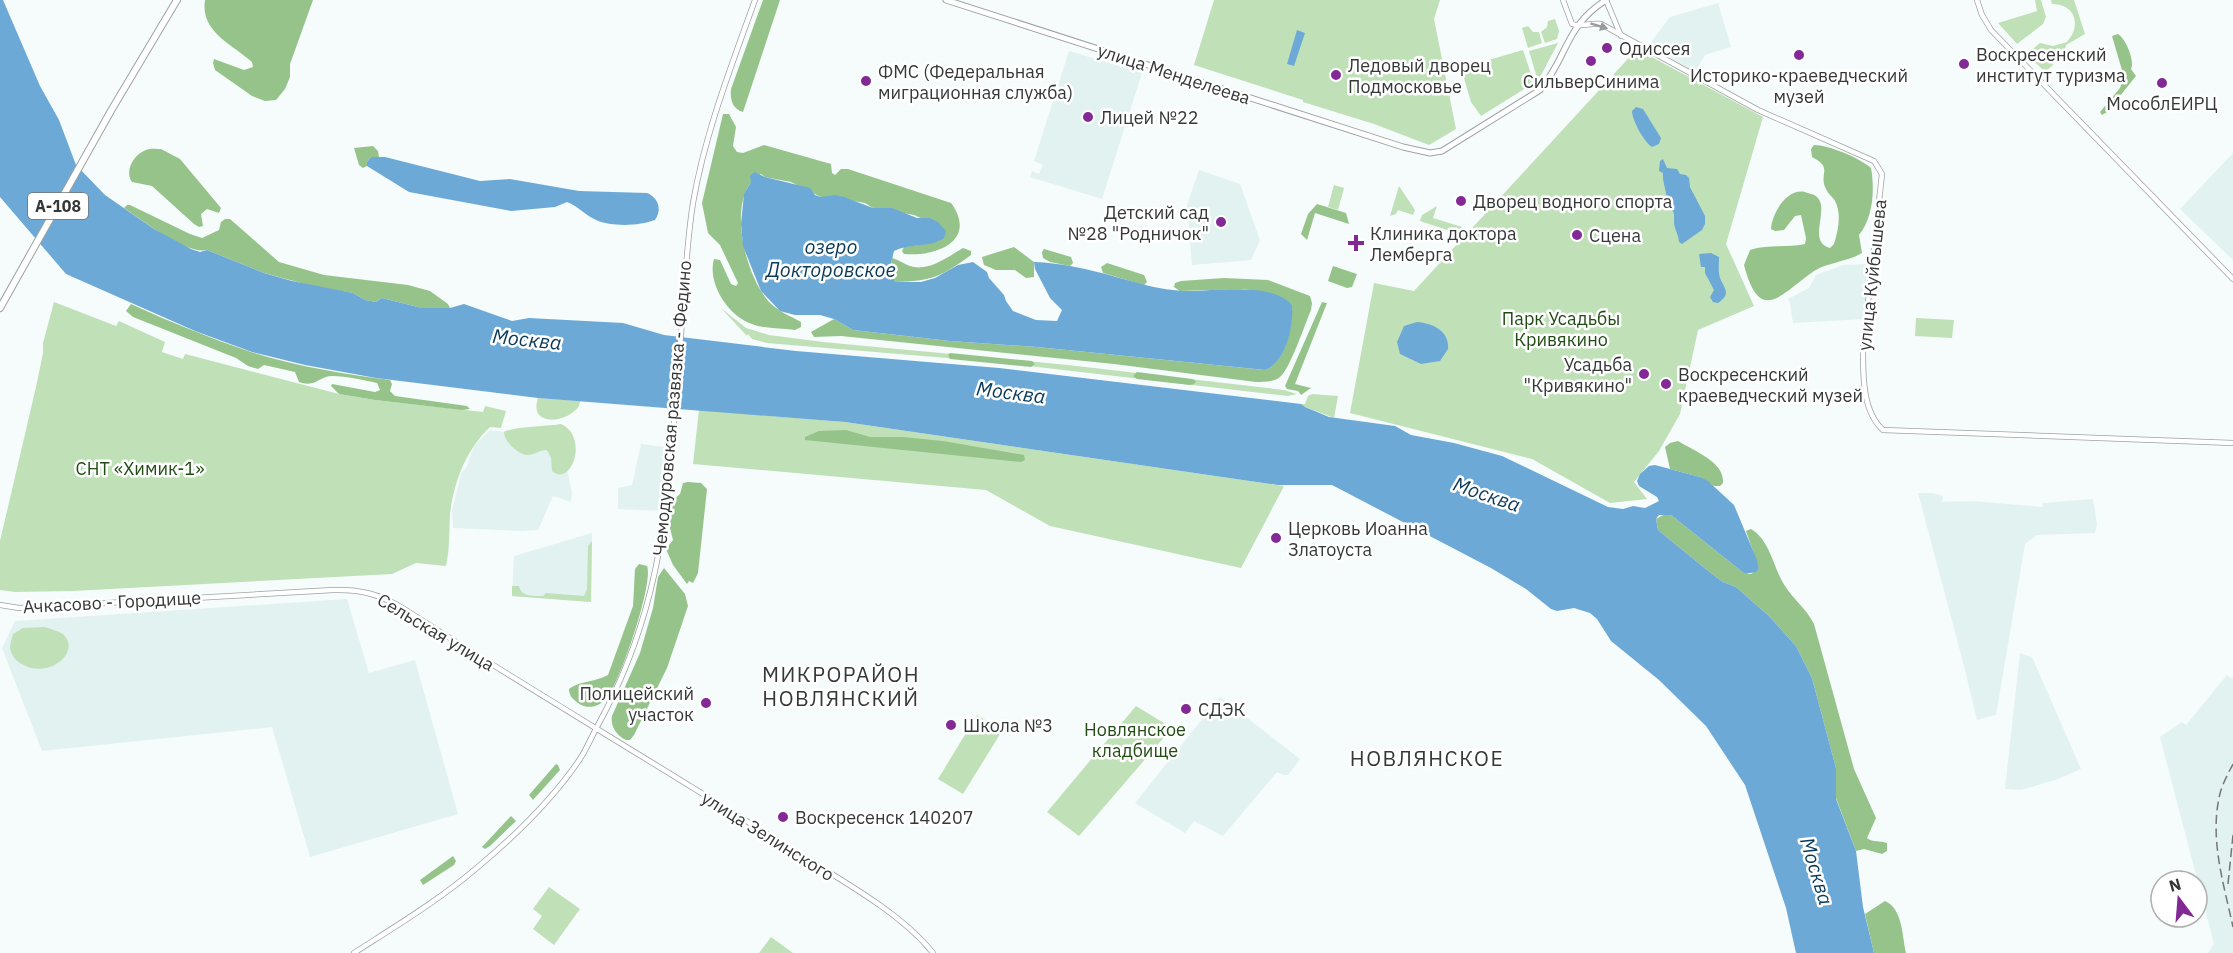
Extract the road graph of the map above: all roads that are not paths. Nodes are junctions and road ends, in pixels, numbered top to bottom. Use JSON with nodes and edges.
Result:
{"nodes":[{"id":1,"x":177,"y":0,"type":"edge"},
{"id":2,"x":755,"y":0,"type":"edge"},
{"id":3,"x":946,"y":0,"type":"edge"},
{"id":4,"x":1563,"y":0,"type":"edge"},
{"id":5,"x":1606,"y":0,"type":"edge"},
{"id":6,"x":1977,"y":0,"type":"edge"},
{"id":7,"x":1576,"y":26,"type":"junction"},
{"id":8,"x":1621,"y":36,"type":"junction"},
{"id":9,"x":2233,"y":279,"type":"edge"},
{"id":10,"x":2,"y":305,"type":"edge"},
{"id":11,"x":2233,"y":443,"type":"edge"},
{"id":12,"x":225,"y":597,"type":"joint"},
{"id":13,"x":0,"y":605,"type":"edge"},
{"id":14,"x":596,"y":729,"type":"junction"},
{"id":15,"x":354,"y":953,"type":"edge"},
{"id":16,"x":933,"y":953,"type":"edge"}],
"edges":[{"from":1,"to":10,"type":"highway","number":"А-108"},
{"from":2,"to":14,"type":"street","name":"Чемодуровская развязка - Федино"},
{"from":3,"to":7,"type":"main road","name":"улица Менделеева"},
{"from":4,"to":7,"type":"street"},
{"from":5,"to":7,"type":"main road","name":"улица Менделеева"},
{"from":5,"to":8,"type":"street"},
{"from":6,"to":9,"type":"street"},
{"from":7,"to":8,"type":"street","one_way":true},
{"from":8,"to":11,"type":"street","name":"улица Куйбышева"},
{"from":12,"to":13,"type":"street","name":"Ачкасово - Городище"},
{"from":12,"to":14,"type":"street","name":"Сельская улица"},
{"from":14,"to":15,"type":"street","name":"Чемодуровская развязка - Федино"},
{"from":14,"to":16,"type":"street","name":"улица Зелинского"}]}
